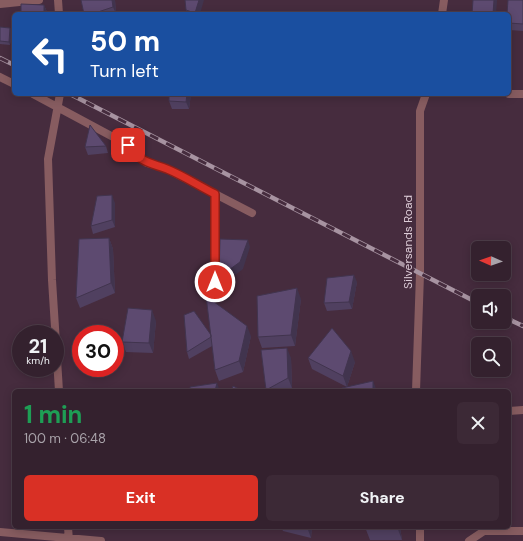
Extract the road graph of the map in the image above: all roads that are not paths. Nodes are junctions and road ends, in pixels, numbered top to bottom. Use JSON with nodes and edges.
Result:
{"nodes":[{"id":1,"x":39,"y":0,"type":"edge"},
{"id":2,"x":58,"y":0,"type":"edge"},
{"id":3,"x":444,"y":0,"type":"edge"},
{"id":4,"x":0,"y":4,"type":"edge"},
{"id":5,"x":59,"y":12,"type":"edge"},
{"id":6,"x":442,"y":12,"type":"edge"},
{"id":7,"x":0,"y":77,"type":"edge"},
{"id":8,"x":12,"y":83,"type":"edge"},
{"id":9,"x":511,"y":94,"type":"edge"},
{"id":10,"x":523,"y":94,"type":"edge"},
{"id":11,"x":37,"y":96,"type":"edge"},
{"id":12,"x":60,"y":96,"type":"edge"},
{"id":13,"x":425,"y":96,"type":"edge"},
{"id":14,"x":57,"y":107,"type":"junction"},
{"id":15,"x":215,"y":194,"type":"junction"},
{"id":16,"x":252,"y":213,"type":"dead end"},
{"id":17,"x":215,"y":282,"type":"dead end"},
{"id":18,"x":59,"y":389,"type":"edge"},
{"id":19,"x":416,"y":389,"type":"edge"},
{"id":20,"x":523,"y":410,"type":"edge"},
{"id":21,"x":511,"y":411,"type":"edge"},
{"id":22,"x":68,"y":529,"type":"edge"},
{"id":23,"x":420,"y":529,"type":"edge"},
{"id":24,"x":523,"y":530,"type":"edge"},
{"id":25,"x":0,"y":532,"type":"edge"},
{"id":26,"x":69,"y":539,"type":"edge"},
{"id":27,"x":101,"y":541,"type":"edge"},
{"id":28,"x":420,"y":541,"type":"edge"},
{"id":29,"x":469,"y":541,"type":"edge"}],
"edges":[{"from":1,"to":4,"type":"street"},
{"from":2,"to":5,"type":"street"},
{"from":3,"to":6,"type":"street"},
{"from":7,"to":8,"type":"street"},
{"from":9,"to":10,"type":"street"},
{"from":11,"to":14,"type":"street"},
{"from":12,"to":14,"type":"street"},
{"from":13,"to":19,"type":"street","name":"Silversands Road"},
{"from":14,"to":15,"type":"street"},
{"from":14,"to":18,"type":"street"},
{"from":15,"to":16,"type":"street"},
{"from":15,"to":17,"type":"street"},
{"from":20,"to":21,"type":"street"},
{"from":22,"to":26,"type":"street"},
{"from":23,"to":28,"type":"street"},
{"from":24,"to":29,"type":"street"},
{"from":25,"to":26,"type":"street"},
{"from":26,"to":27,"type":"street"}]}
